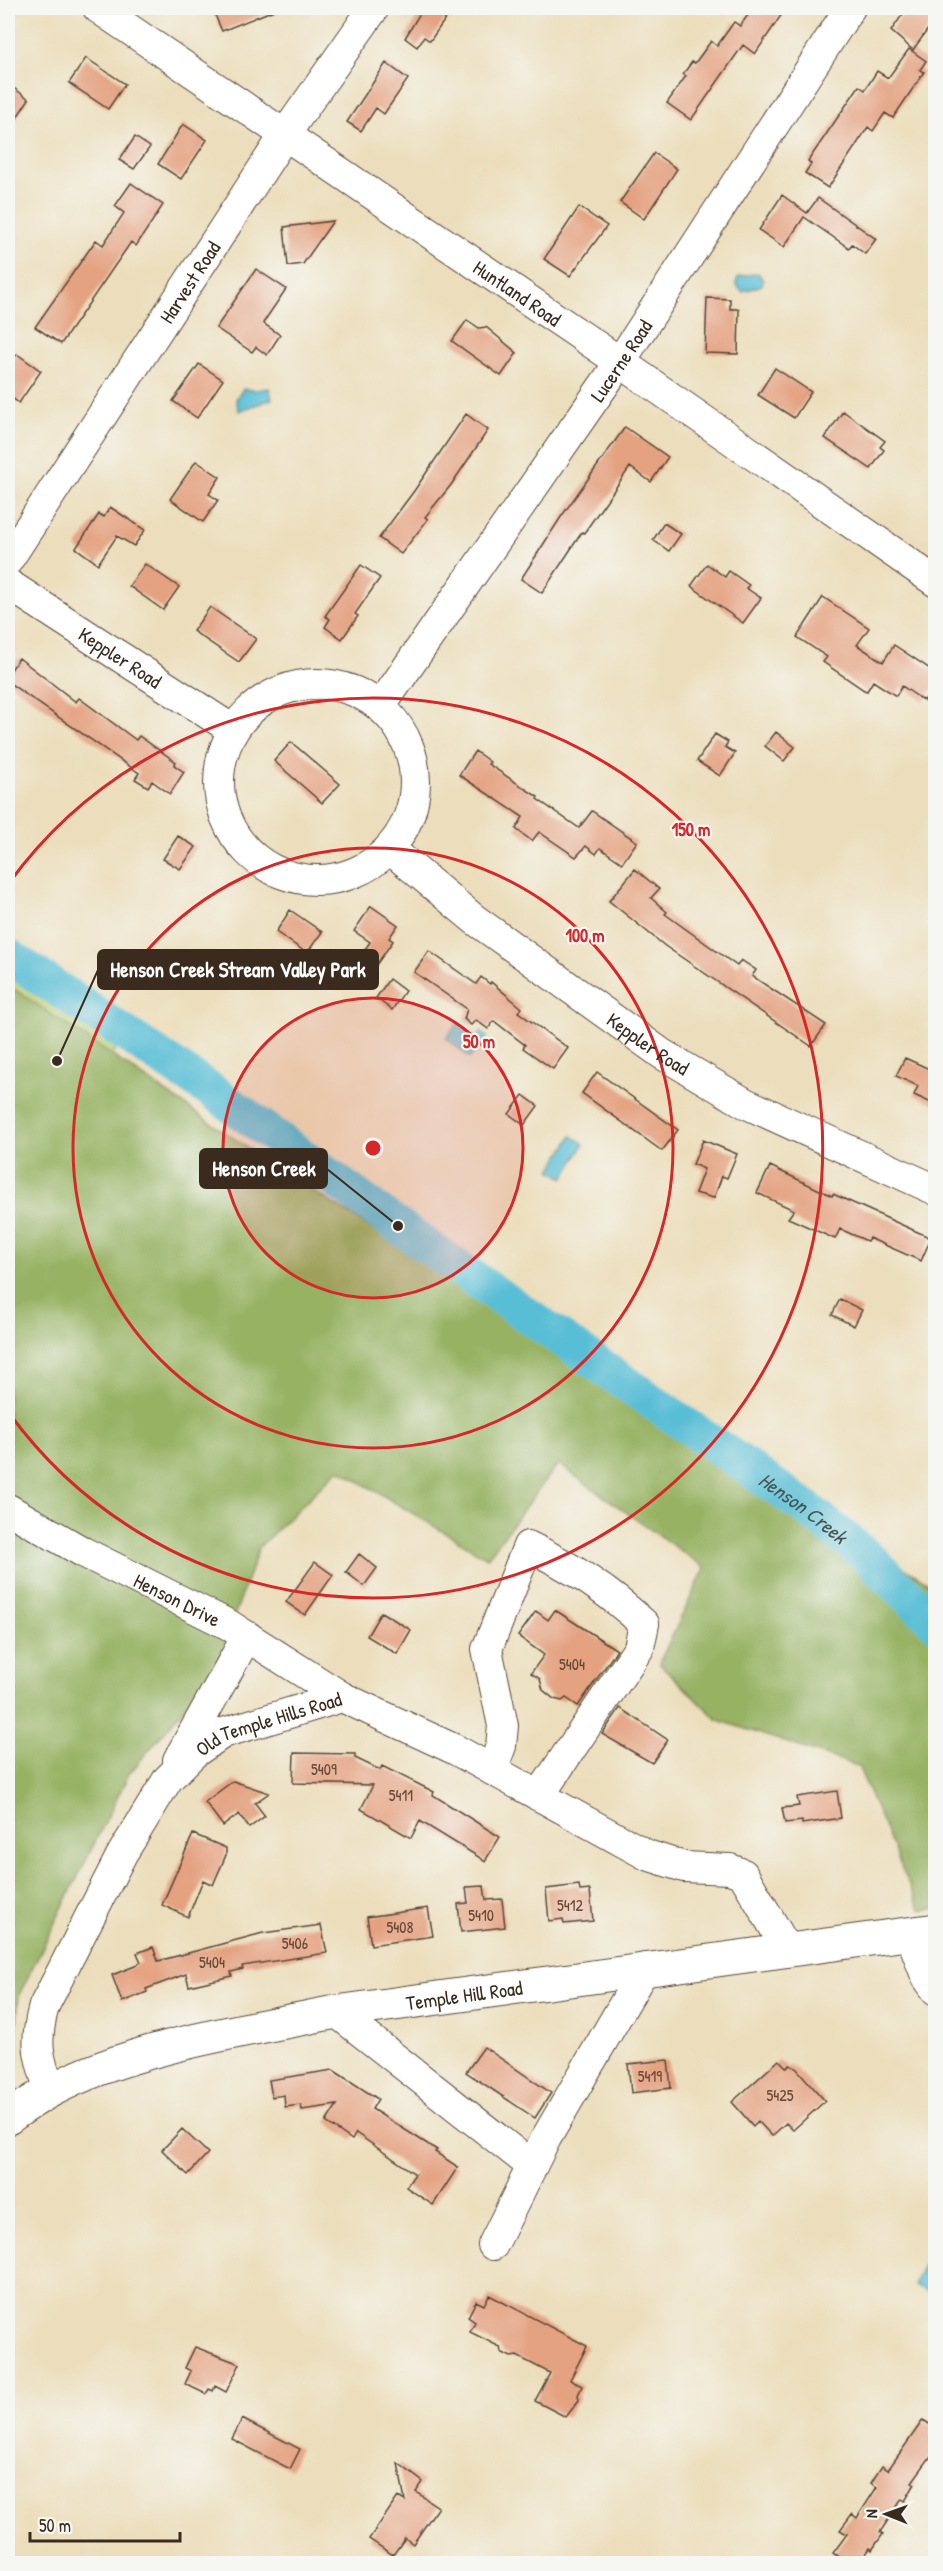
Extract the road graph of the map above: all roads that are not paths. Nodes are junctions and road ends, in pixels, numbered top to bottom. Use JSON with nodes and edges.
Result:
{"nodes":[{"id":1,"x":98,"y":8,"type":"edge"},
{"id":2,"x":374,"y":8,"type":"edge"},
{"id":3,"x":850,"y":8,"type":"edge"},
{"id":4,"x":286,"y":134,"type":"junction"},
{"id":5,"x":620,"y":362,"type":"junction"},
{"id":6,"x":8,"y":560,"type":"edge"},
{"id":7,"x":936,"y":582,"type":"edge"},
{"id":8,"x":8,"y":584,"type":"edge"},
{"id":9,"x":380,"y":707,"type":"junction"},
{"id":10,"x":233,"y":730,"type":"junction"},
{"id":11,"x":391,"y":850,"type":"junction"},
{"id":12,"x":936,"y":1190,"type":"edge"},
{"id":13,"x":8,"y":1509,"type":"edge"},
{"id":14,"x":247,"y":1636,"type":"junction"},
{"id":15,"x":342,"y":1697,"type":"junction"},
{"id":16,"x":492,"y":1770,"type":"junction"},
{"id":17,"x":168,"y":1779,"type":"junction"},
{"id":18,"x":539,"y":1796,"type":"junction"},
{"id":19,"x":923,"y":1931,"type":"edge"},
{"id":20,"x":787,"y":1949,"type":"junction"},
{"id":21,"x":645,"y":1968,"type":"junction"},
{"id":22,"x":936,"y":1990,"type":"edge"},
{"id":23,"x":336,"y":2012,"type":"junction"},
{"id":24,"x":50,"y":2091,"type":"junction"},
{"id":25,"x":8,"y":2118,"type":"edge"},
{"id":26,"x":531,"y":2166,"type":"junction"},
{"id":27,"x":493,"y":2245,"type":"dead end"}],
"edges":[{"from":1,"to":4,"type":"street","name":"Huntland Road"},
{"from":2,"to":4,"type":"street","name":"Harvest Road"},
{"from":3,"to":5,"type":"street","name":"Lucerne Road"},
{"from":4,"to":5,"type":"street","name":"Huntland Road"},
{"from":4,"to":6,"type":"street","name":"Harvest Road"},
{"from":5,"to":7,"type":"street","name":"Huntland Road"},
{"from":5,"to":9,"type":"street","name":"Lucerne Road"},
{"from":8,"to":10,"type":"street","name":"Keppler Road"},
{"from":9,"to":10,"type":"street"},
{"from":9,"to":11,"type":"street"},
{"from":10,"to":11,"type":"street"},
{"from":11,"to":12,"type":"street","name":"Keppler Road"},
{"from":13,"to":14,"type":"street","name":"Henson Drive"},
{"from":14,"to":15,"type":"street","name":"Henson Drive"},
{"from":14,"to":17,"type":"street"},
{"from":15,"to":16,"type":"street","name":"Old Temple Hills Road"},
{"from":15,"to":17,"type":"street","name":"Old Temple Hills Road"},
{"from":16,"to":18,"type":"street","name":"Old Temple Hills Road"},
{"from":16,"to":18,"type":"street"},
{"from":17,"to":24,"type":"street","name":"Old Temple Hills Road"},
{"from":18,"to":20,"type":"street","name":"Old Temple Hills Road"},
{"from":19,"to":20,"type":"main road","name":"Temple Hill Road"},
{"from":19,"to":22,"type":"street"},
{"from":20,"to":21,"type":"main road","name":"Temple Hill Road"},
{"from":21,"to":23,"type":"main road","name":"Temple Hill Road"},
{"from":21,"to":26,"type":"street"},
{"from":23,"to":24,"type":"main road","name":"Temple Hill Road"},
{"from":23,"to":26,"type":"street"},
{"from":24,"to":25,"type":"main road","name":"Temple Hill Road"},
{"from":26,"to":27,"type":"street"}]}
